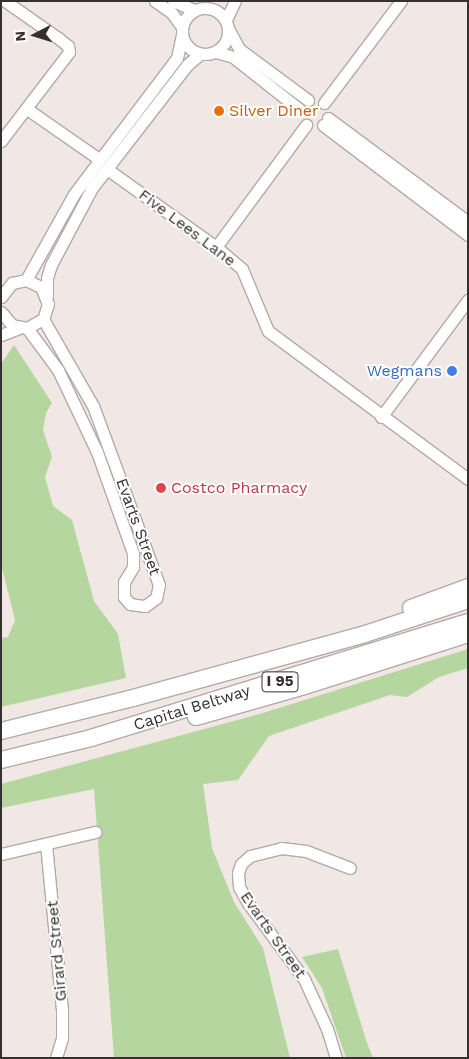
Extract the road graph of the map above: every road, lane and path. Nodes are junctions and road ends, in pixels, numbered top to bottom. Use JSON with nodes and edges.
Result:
{"nodes":[{"id":1,"x":5,"y":1,"type":"edge"},
{"id":2,"x":155,"y":1,"type":"edge"},
{"id":3,"x":173,"y":1,"type":"edge"},
{"id":4,"x":235,"y":1,"type":"edge"},
{"id":5,"x":400,"y":1,"type":"edge"},
{"id":6,"x":218,"y":5,"type":"edge"},
{"id":7,"x":194,"y":10,"type":"junction"},
{"id":8,"x":227,"y":24,"type":"junction"},
{"id":9,"x":182,"y":31,"type":"junction"},
{"id":10,"x":216,"y":52,"type":"junction"},
{"id":11,"x":200,"y":54,"type":"junction"},
{"id":12,"x":308,"y":100,"type":"junction"},
{"id":13,"x":324,"y":103,"type":"junction"},
{"id":14,"x":27,"y":110,"type":"junction"},
{"id":15,"x":300,"y":110,"type":"junction"},
{"id":16,"x":325,"y":121,"type":"junction"},
{"id":17,"x":306,"y":126,"type":"junction"},
{"id":18,"x":1,"y":141,"type":"edge"},
{"id":19,"x":99,"y":160,"type":"junction"},
{"id":20,"x":108,"y":169,"type":"junction"},
{"id":21,"x":468,"y":222,"type":"edge"},
{"id":22,"x":468,"y":235,"type":"edge"},
{"id":23,"x":216,"y":247,"type":"junction"},
{"id":24,"x":26,"y":280,"type":"junction"},
{"id":25,"x":7,"y":283,"type":"edge"},
{"id":26,"x":47,"y":296,"type":"junction"},
{"id":27,"x":1,"y":298,"type":"edge"},
{"id":28,"x":468,"y":300,"type":"edge"},
{"id":29,"x":1,"y":312,"type":"edge"},
{"id":30,"x":43,"y":319,"type":"junction"},
{"id":31,"x":23,"y":328,"type":"junction"},
{"id":32,"x":1,"y":335,"type":"edge"},
{"id":33,"x":382,"y":417,"type":"junction"},
{"id":34,"x":468,"y":479,"type":"edge"},
{"id":35,"x":468,"y":587,"type":"edge"},
{"id":36,"x":468,"y":600,"type":"edge"},
{"id":37,"x":468,"y":622,"type":"edge"},
{"id":38,"x":468,"y":634,"type":"edge"},
{"id":39,"x":281,"y":656,"type":"junction"},
{"id":40,"x":1,"y":731,"type":"edge"},
{"id":41,"x":91,"y":738,"type":"junction"},
{"id":42,"x":1,"y":760,"type":"edge"},
{"id":43,"x":95,"y":832,"type":"dead end"},
{"id":44,"x":46,"y":844,"type":"junction"},
{"id":45,"x":1,"y":854,"type":"edge"},
{"id":46,"x":350,"y":868,"type":"dead end"},
{"id":47,"x":56,"y":1058,"type":"edge"},
{"id":48,"x":336,"y":1058,"type":"edge"}],
"edges":[{"from":1,"to":14,"type":"street"},
{"from":2,"to":9,"type":"street"},
{"from":3,"to":7,"type":"street"},
{"from":4,"to":8,"type":"street"},
{"from":5,"to":13,"type":"street"},
{"from":6,"to":7,"type":"street"},
{"from":6,"to":8,"type":"street"},
{"from":7,"to":9,"type":"street"},
{"from":8,"to":10,"type":"street"},
{"from":8,"to":12,"type":"street"},
{"from":9,"to":11,"type":"street"},
{"from":9,"to":19,"type":"street"},
{"from":10,"to":11,"type":"street"},
{"from":10,"to":15,"type":"street"},
{"from":11,"to":20,"type":"street"},
{"from":12,"to":13,"type":"street"},
{"from":12,"to":15,"type":"street"},
{"from":13,"to":16,"type":"street"},
{"from":14,"to":18,"type":"street"},
{"from":14,"to":19,"type":"street"},
{"from":15,"to":17,"type":"street"},
{"from":16,"to":17,"type":"street"},
{"from":16,"to":21,"type":"street"},
{"from":16,"to":22,"type":"street"},
{"from":17,"to":23,"type":"street"},
{"from":19,"to":24,"type":"street"},
{"from":20,"to":23,"type":"street","name":"Five Lees Lane"},
{"from":20,"to":26,"type":"street"},
{"from":23,"to":33,"type":"street","name":"Five Lees Lane"},
{"from":24,"to":25,"type":"street"},
{"from":24,"to":26,"type":"street"},
{"from":25,"to":27,"type":"street"},
{"from":26,"to":30,"type":"street"},
{"from":28,"to":33,"type":"street"},
{"from":29,"to":31,"type":"street"},
{"from":30,"to":31,"type":"street"},
{"from":30,"to":31,"type":"street","name":"Evarts Street"},
{"from":31,"to":32,"type":"street"},
{"from":33,"to":34,"type":"street","name":"Five Lees Lane"},
{"from":35,"to":39,"type":"highway"},
{"from":36,"to":39,"type":"highway","name":"Capital Beltway","number":"I 95"},
{"from":37,"to":41,"type":"highway","name":"Capital Beltway","number":"I 95"},
{"from":38,"to":41,"type":"highway"},
{"from":39,"to":40,"type":"highway","name":"Capital Beltway","number":"I 95"},
{"from":41,"to":42,"type":"highway","name":"Capital Beltway","number":"I 95"},
{"from":43,"to":44,"type":"street"},
{"from":44,"to":45,"type":"street"},
{"from":44,"to":47,"type":"street","name":"Girard Street"},
{"from":46,"to":48,"type":"street","name":"Evarts Street"}]}
